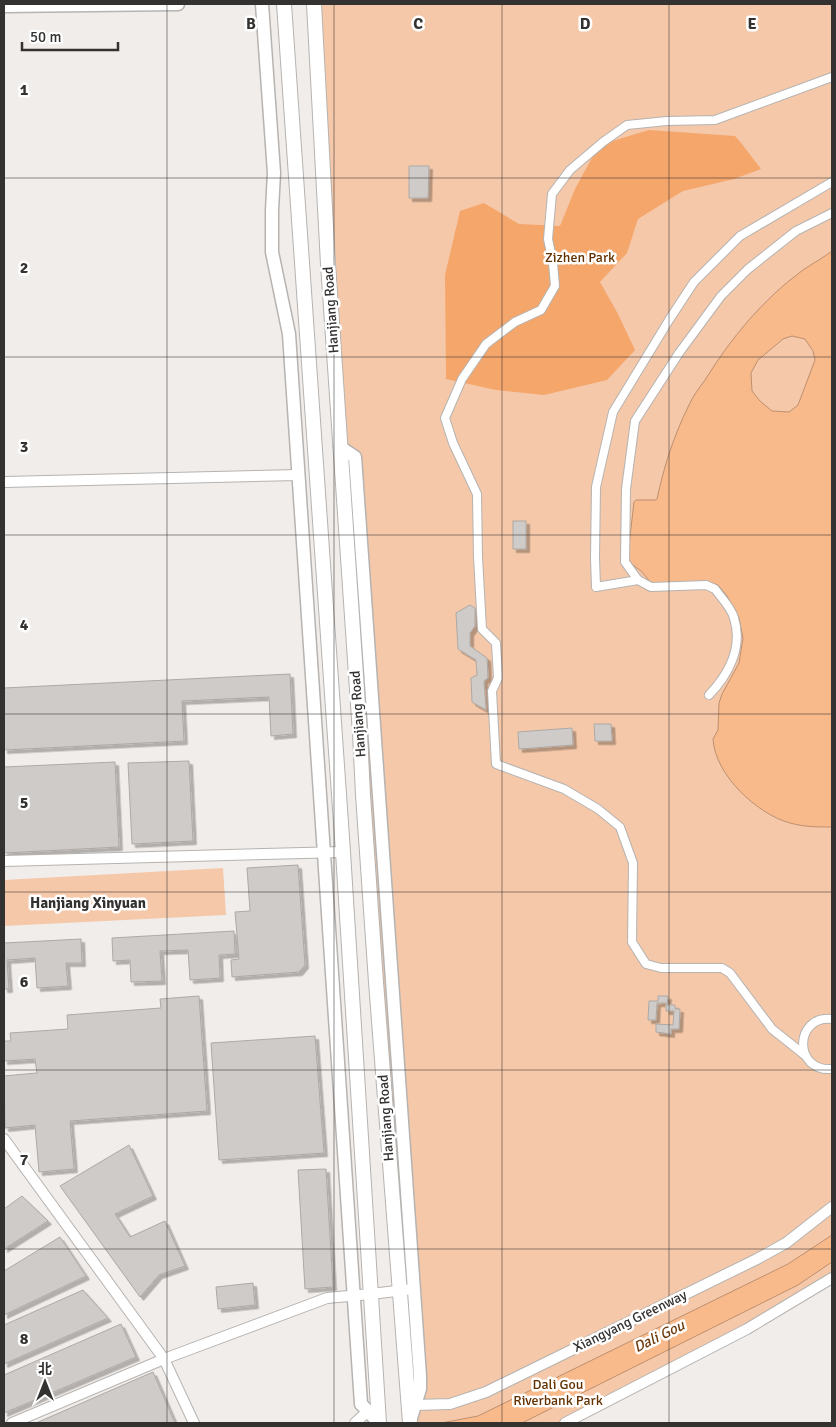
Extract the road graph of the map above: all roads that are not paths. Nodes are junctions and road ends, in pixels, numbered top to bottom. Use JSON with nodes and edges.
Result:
{"nodes":[{"id":1,"x":178,"y":4,"type":"edge"},
{"id":2,"x":262,"y":4,"type":"edge"},
{"id":3,"x":284,"y":4,"type":"edge"},
{"id":4,"x":314,"y":4,"type":"edge"},
{"id":5,"x":4,"y":6,"type":"edge"},
{"id":6,"x":832,"y":76,"type":"edge"},
{"id":7,"x":832,"y":182,"type":"edge"},
{"id":8,"x":832,"y":213,"type":"edge"},
{"id":9,"x":340,"y":447,"type":"junction"},
{"id":10,"x":298,"y":475,"type":"junction"},
{"id":11,"x":4,"y":482,"type":"edge"},
{"id":12,"x":638,"y":580,"type":"junction"},
{"id":13,"x":709,"y":695,"type":"dead end"},
{"id":14,"x":343,"y":852,"type":"junction"},
{"id":15,"x":324,"y":853,"type":"junction"},
{"id":16,"x":4,"y":861,"type":"edge"},
{"id":17,"x":832,"y":1019,"type":"edge"},
{"id":18,"x":806,"y":1056,"type":"junction"},
{"id":19,"x":832,"y":1069,"type":"edge"},
{"id":20,"x":4,"y":1139,"type":"edge"},
{"id":21,"x":832,"y":1207,"type":"edge"},
{"id":22,"x":832,"y":1278,"type":"edge"},
{"id":23,"x":414,"y":1289,"type":"junction"},
{"id":24,"x":399,"y":1291,"type":"junction"},
{"id":25,"x":371,"y":1294,"type":"junction"},
{"id":26,"x":353,"y":1296,"type":"junction"},
{"id":27,"x":164,"y":1359,"type":"junction"},
{"id":28,"x":415,"y":1405,"type":"junction"},
{"id":29,"x":368,"y":1411,"type":"junction"},
{"id":30,"x":410,"y":1422,"type":"edge"},
{"id":31,"x":12,"y":1423,"type":"edge"},
{"id":32,"x":194,"y":1423,"type":"edge"},
{"id":33,"x":355,"y":1423,"type":"edge"},
{"id":34,"x":379,"y":1423,"type":"edge"},
{"id":35,"x":565,"y":1423,"type":"edge"}],
"edges":[{"from":1,"to":5,"type":"street"},
{"from":2,"to":10,"type":"street"},
{"from":3,"to":14,"type":"main road","name":"Hanjiang Road"},
{"from":4,"to":9,"type":"main road","name":"Hanjiang Road"},
{"from":6,"to":18,"type":"street"},
{"from":7,"to":12,"type":"street"},
{"from":8,"to":12,"type":"street"},
{"from":9,"to":23,"type":"street"},
{"from":9,"to":24,"type":"main road","name":"Hanjiang Road"},
{"from":10,"to":11,"type":"street"},
{"from":10,"to":15,"type":"street"},
{"from":12,"to":13,"type":"street"},
{"from":14,"to":15,"type":"street"},
{"from":14,"to":25,"type":"main road","name":"Hanjiang Road"},
{"from":15,"to":16,"type":"street"},
{"from":15,"to":26,"type":"street"},
{"from":17,"to":18,"type":"street"},
{"from":18,"to":19,"type":"street"},
{"from":20,"to":27,"type":"street"},
{"from":21,"to":28,"type":"street","name":"Xiangyang Greenway"},
{"from":22,"to":35,"type":"street"},
{"from":23,"to":24,"type":"street"},
{"from":23,"to":28,"type":"street"},
{"from":24,"to":25,"type":"street"},
{"from":24,"to":30,"type":"main road","name":"Hanjiang Road"},
{"from":25,"to":26,"type":"street"},
{"from":25,"to":34,"type":"main road","name":"Hanjiang Road"},
{"from":26,"to":27,"type":"street"},
{"from":26,"to":29,"type":"street"},
{"from":27,"to":31,"type":"street"},
{"from":27,"to":32,"type":"street"},
{"from":28,"to":30,"type":"street"},
{"from":29,"to":33,"type":"street"},
{"from":29,"to":34,"type":"street"}]}
